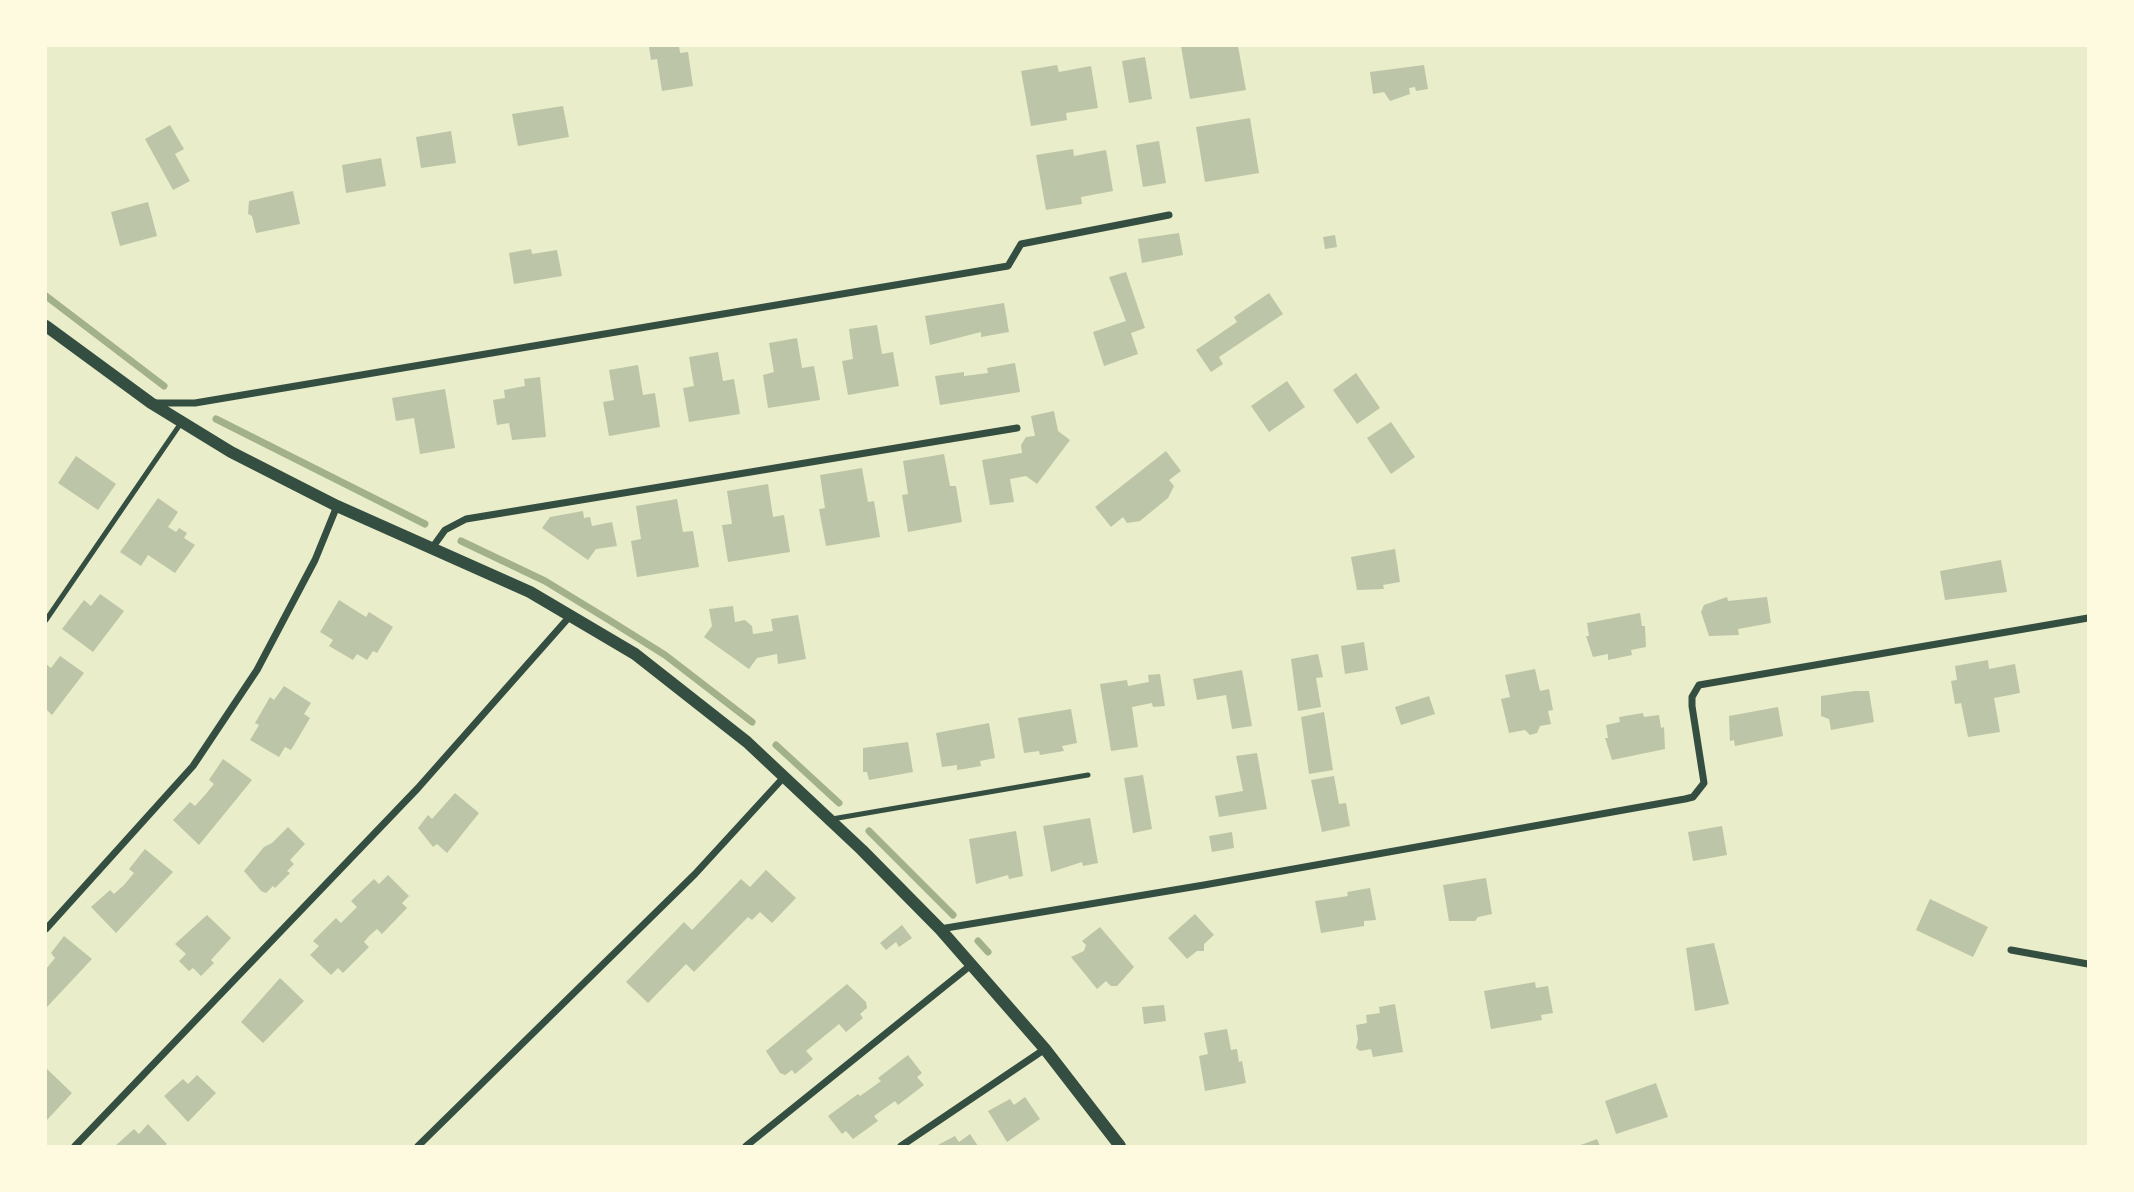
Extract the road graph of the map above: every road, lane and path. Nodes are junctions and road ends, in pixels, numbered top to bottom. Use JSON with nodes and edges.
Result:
{"nodes":[{"id":1,"x":1169,"y":215,"type":"dead end"},
{"id":2,"x":46,"y":326,"type":"edge"},
{"id":3,"x":151,"y":403,"type":"junction"},
{"id":4,"x":181,"y":423,"type":"junction"},
{"id":5,"x":1017,"y":428,"type":"dead end"},
{"id":6,"x":337,"y":506,"type":"junction"},
{"id":7,"x":431,"y":549,"type":"junction"},
{"id":8,"x":571,"y":615,"type":"junction"},
{"id":9,"x":2088,"y":618,"type":"edge"},
{"id":10,"x":46,"y":620,"type":"edge"},
{"id":11,"x":1088,"y":775,"type":"dead end"},
{"id":12,"x":784,"y":776,"type":"junction"},
{"id":13,"x":830,"y":819,"type":"junction"},
{"id":14,"x":46,"y":929,"type":"edge"},
{"id":15,"x":940,"y":929,"type":"junction"},
{"id":16,"x":2011,"y":950,"type":"dead end"},
{"id":17,"x":2088,"y":964,"type":"edge"},
{"id":18,"x":971,"y":965,"type":"junction"},
{"id":19,"x":1045,"y":1049,"type":"junction"},
{"id":20,"x":75,"y":1146,"type":"edge"},
{"id":21,"x":418,"y":1146,"type":"edge"},
{"id":22,"x":746,"y":1146,"type":"edge"},
{"id":23,"x":901,"y":1146,"type":"edge"},
{"id":24,"x":1120,"y":1146,"type":"edge"}],
"edges":[{"from":1,"to":3,"type":"street"},
{"from":2,"to":3,"type":"street"},
{"from":3,"to":4,"type":"street"},
{"from":4,"to":6,"type":"street"},
{"from":4,"to":10,"type":"lane"},
{"from":5,"to":7,"type":"street"},
{"from":6,"to":7,"type":"street"},
{"from":6,"to":14,"type":"street"},
{"from":7,"to":8,"type":"street"},
{"from":8,"to":12,"type":"street"},
{"from":8,"to":20,"type":"street"},
{"from":9,"to":15,"type":"street"},
{"from":11,"to":13,"type":"lane"},
{"from":12,"to":13,"type":"street"},
{"from":12,"to":21,"type":"street"},
{"from":13,"to":15,"type":"street"},
{"from":15,"to":18,"type":"street"},
{"from":16,"to":17,"type":"street"},
{"from":18,"to":19,"type":"street"},
{"from":18,"to":22,"type":"street"},
{"from":19,"to":23,"type":"street"},
{"from":19,"to":24,"type":"street"}]}
